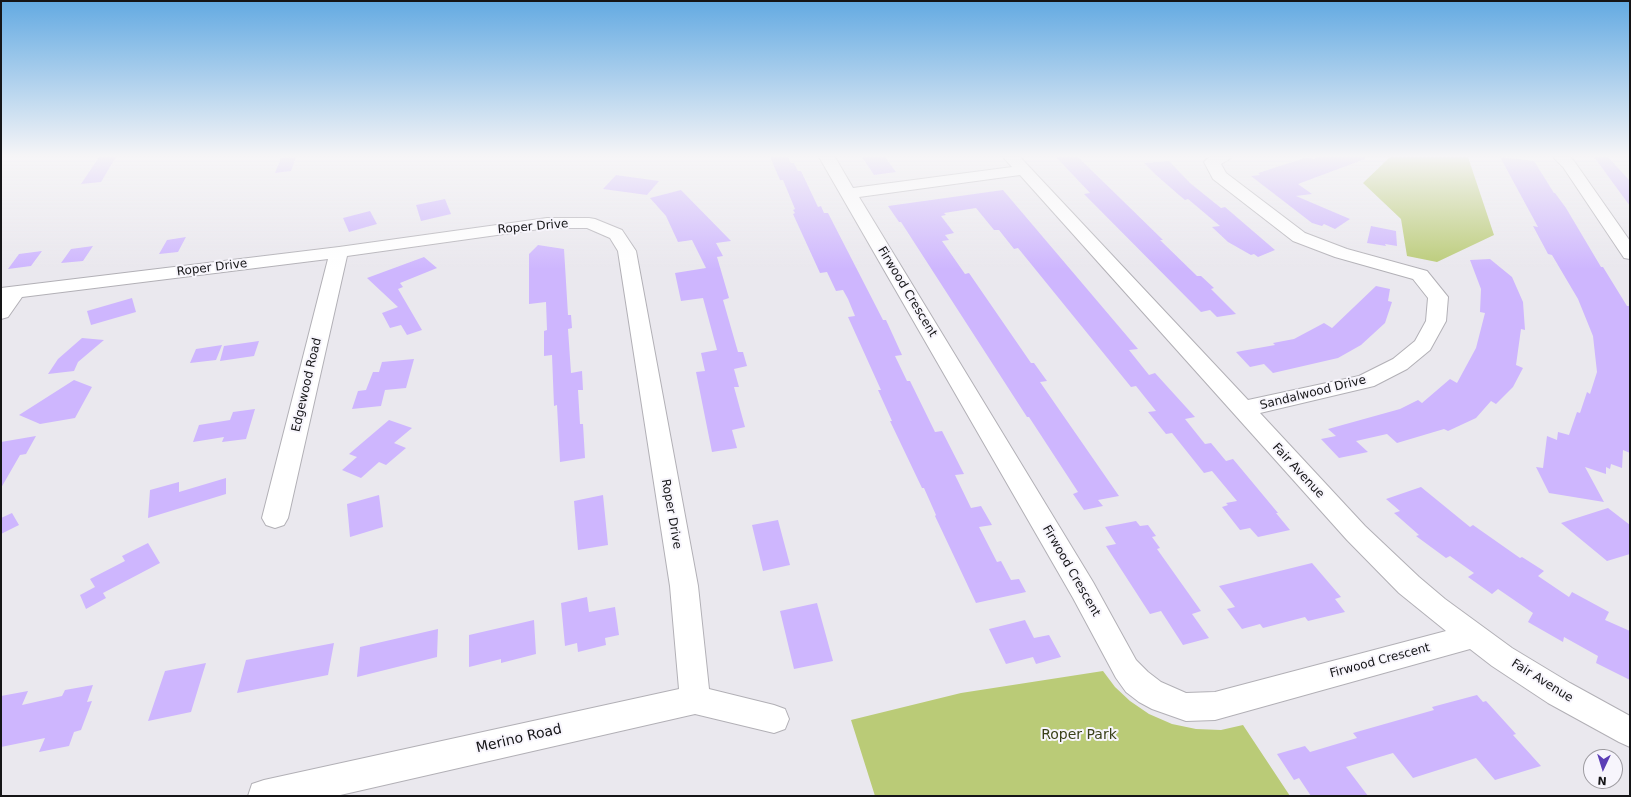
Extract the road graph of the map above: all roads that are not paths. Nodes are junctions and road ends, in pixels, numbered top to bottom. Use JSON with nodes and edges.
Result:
{"nodes":[{"id":1,"x":850,"y":194,"type":"edge"},
{"id":2,"x":1046,"y":194,"type":"edge"},
{"id":3,"x":1243,"y":194,"type":"edge"},
{"id":4,"x":1589,"y":194,"type":"edge"},
{"id":5,"x":339,"y":252,"type":"junction"},
{"id":6,"x":1630,"y":254,"type":"edge"},
{"id":7,"x":8,"y":293,"type":"edge"},
{"id":8,"x":1,"y":313,"type":"edge"},
{"id":9,"x":1241,"y":409,"type":"junction"},
{"id":10,"x":276,"y":518,"type":"dead end"},
{"id":11,"x":1473,"y":636,"type":"junction"},
{"id":12,"x":695,"y":700,"type":"junction"},
{"id":13,"x":774,"y":719,"type":"dead end"},
{"id":14,"x":1630,"y":732,"type":"edge"},
{"id":15,"x":264,"y":796,"type":"edge"}],
"edges":[{"from":1,"to":11,"type":"street","name":"Firwood Crescent"},
{"from":2,"to":9,"type":"street","name":"Fair Avenue"},
{"from":3,"to":9,"type":"street","name":"Sandalwood Drive"},
{"from":4,"to":6,"type":"street"},
{"from":5,"to":7,"type":"street","name":"Roper Drive"},
{"from":5,"to":10,"type":"street","name":"Edgewood Road"},
{"from":5,"to":12,"type":"street","name":"Roper Drive"},
{"from":7,"to":8,"type":"street"},
{"from":9,"to":11,"type":"street","name":"Fair Avenue"},
{"from":11,"to":14,"type":"street","name":"Fair Avenue"},
{"from":12,"to":13,"type":"street","name":"Merino Road"},
{"from":12,"to":15,"type":"street","name":"Merino Road"}]}
